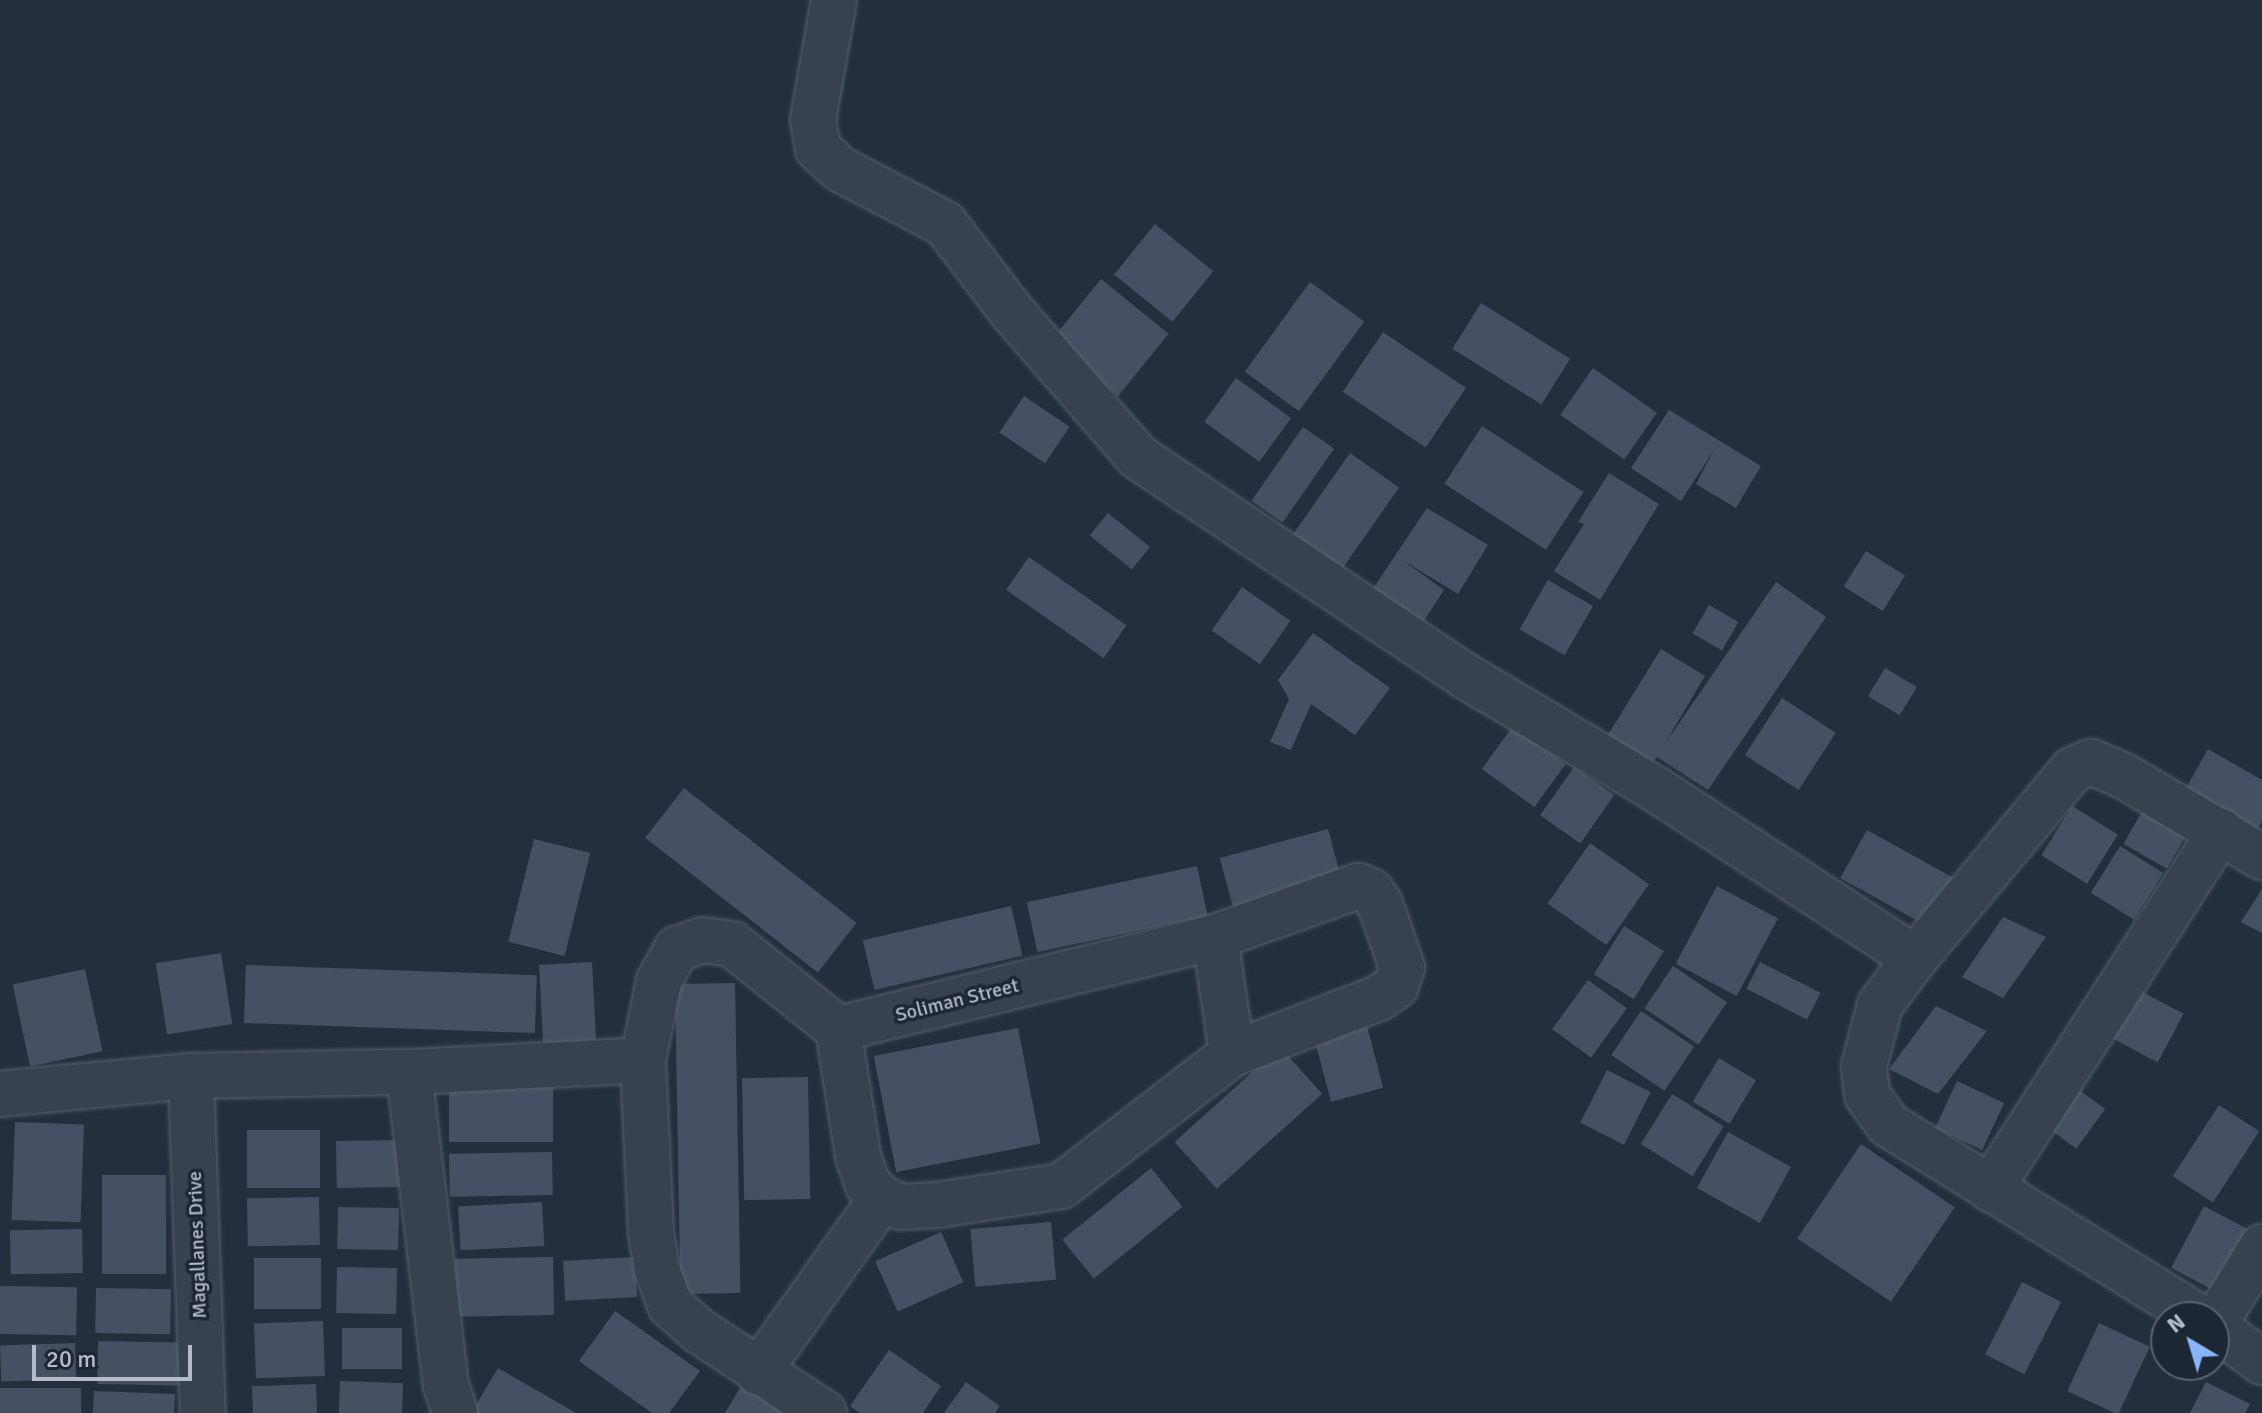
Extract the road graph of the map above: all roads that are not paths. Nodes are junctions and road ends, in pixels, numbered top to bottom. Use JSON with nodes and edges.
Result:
{"nodes":[{"id":1,"x":834,"y":0,"type":"edge"},
{"id":2,"x":2221,"y":831,"type":"junction"},
{"id":3,"x":2262,"y":857,"type":"edge"},
{"id":4,"x":1215,"y":937,"type":"junction"},
{"id":5,"x":1915,"y":958,"type":"junction"},
{"id":6,"x":838,"y":1029,"type":"junction"},
{"id":7,"x":1232,"y":1054,"type":"junction"},
{"id":8,"x":643,"y":1060,"type":"junction"},
{"id":9,"x":409,"y":1072,"type":"junction"},
{"id":10,"x":191,"y":1076,"type":"junction"},
{"id":11,"x":0,"y":1094,"type":"edge"},
{"id":12,"x":1990,"y":1189,"type":"junction"},
{"id":13,"x":882,"y":1198,"type":"junction"},
{"id":14,"x":2262,"y":1247,"type":"edge"},
{"id":15,"x":2173,"y":1301,"type":"edge"},
{"id":16,"x":2229,"y":1301,"type":"edge"},
{"id":17,"x":2230,"y":1338,"type":"edge"},
{"id":18,"x":2262,"y":1362,"type":"edge"},
{"id":19,"x":758,"y":1372,"type":"junction"},
{"id":20,"x":203,"y":1413,"type":"edge"},
{"id":21,"x":455,"y":1413,"type":"edge"},
{"id":22,"x":824,"y":1413,"type":"edge"}],
"edges":[{"from":1,"to":5,"type":"street"},
{"from":2,"to":3,"type":"street"},
{"from":2,"to":5,"type":"street"},
{"from":2,"to":12,"type":"street"},
{"from":4,"to":6,"type":"street","name":"Soliman Street"},
{"from":4,"to":7,"type":"street"},
{"from":4,"to":7,"type":"street","name":"Soliman Street"},
{"from":5,"to":12,"type":"street"},
{"from":6,"to":8,"type":"street"},
{"from":6,"to":13,"type":"street"},
{"from":7,"to":13,"type":"street"},
{"from":8,"to":9,"type":"street"},
{"from":8,"to":19,"type":"street"},
{"from":9,"to":10,"type":"street"},
{"from":9,"to":21,"type":"street"},
{"from":10,"to":11,"type":"street"},
{"from":10,"to":20,"type":"street","name":"Magallanes Drive"},
{"from":12,"to":15,"type":"street"},
{"from":13,"to":19,"type":"street"},
{"from":14,"to":16,"type":"street"},
{"from":17,"to":18,"type":"street"},
{"from":19,"to":22,"type":"street"}]}
